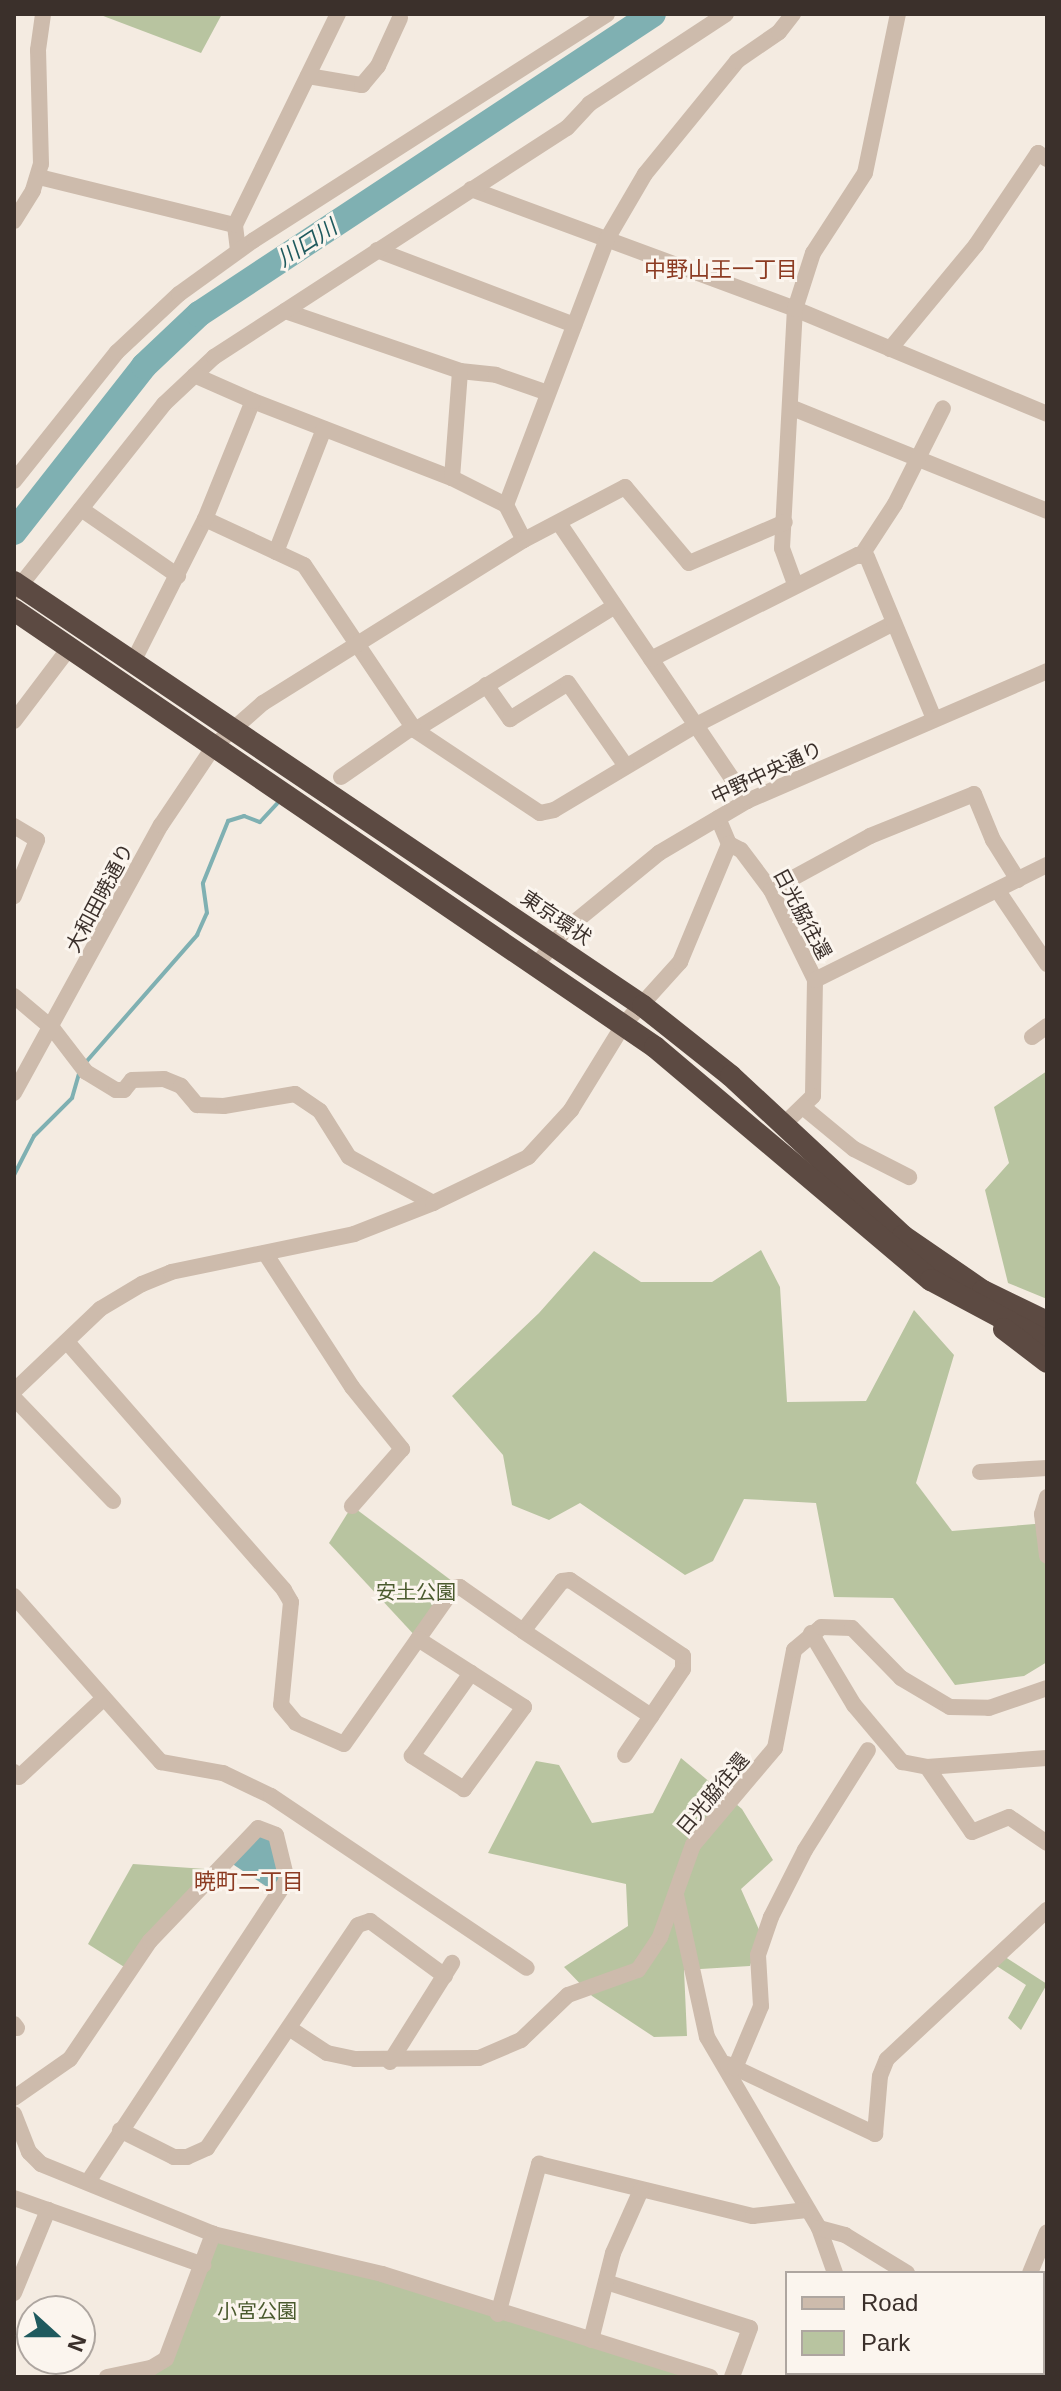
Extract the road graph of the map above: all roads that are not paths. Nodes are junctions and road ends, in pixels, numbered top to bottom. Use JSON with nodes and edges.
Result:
{"nodes":[{"id":1,"x":43,"y":14,"type":"edge"},
{"id":2,"x":338,"y":14,"type":"edge"},
{"id":3,"x":607,"y":14,"type":"edge"},
{"id":4,"x":726,"y":14,"type":"edge"},
{"id":5,"x":793,"y":14,"type":"edge"},
{"id":6,"x":898,"y":14,"type":"edge"},
{"id":7,"x":400,"y":18,"type":"dead end"},
{"id":8,"x":308,"y":76,"type":"junction"},
{"id":9,"x":1047,"y":159,"type":"edge"},
{"id":10,"x":39,"y":177,"type":"junction"},
{"id":11,"x":471,"y":189,"type":"junction"},
{"id":12,"x":14,"y":221,"type":"edge"},
{"id":13,"x":235,"y":225,"type":"junction"},
{"id":14,"x":607,"y":239,"type":"junction"},
{"id":15,"x":238,"y":250,"type":"junction"},
{"id":16,"x":377,"y":250,"type":"junction"},
{"id":17,"x":795,"y":309,"type":"junction"},
{"id":18,"x":285,"y":311,"type":"junction"},
{"id":19,"x":574,"y":325,"type":"junction"},
{"id":20,"x":890,"y":349,"type":"junction"},
{"id":21,"x":460,"y":371,"type":"junction"},
{"id":22,"x":194,"y":375,"type":"junction"},
{"id":23,"x":548,"y":393,"type":"junction"},
{"id":24,"x":253,"y":401,"type":"junction"},
{"id":25,"x":790,"y":407,"type":"junction"},
{"id":26,"x":943,"y":408,"type":"dead end"},
{"id":27,"x":1047,"y":414,"type":"edge"},
{"id":28,"x":324,"y":429,"type":"junction"},
{"id":29,"x":917,"y":459,"type":"junction"},
{"id":30,"x":452,"y":478,"type":"junction"},
{"id":31,"x":14,"y":481,"type":"edge"},
{"id":32,"x":506,"y":505,"type":"junction"},
{"id":33,"x":81,"y":509,"type":"junction"},
{"id":34,"x":1047,"y":511,"type":"edge"},
{"id":35,"x":205,"y":519,"type":"junction"},
{"id":36,"x":785,"y":522,"type":"junction"},
{"id":37,"x":559,"y":523,"type":"junction"},
{"id":38,"x":524,"y":540,"type":"junction"},
{"id":39,"x":276,"y":552,"type":"junction"},
{"id":40,"x":861,"y":556,"type":"junction"},
{"id":41,"x":178,"y":576,"type":"junction"},
{"id":42,"x":795,"y":584,"type":"junction"},
{"id":43,"x":16,"y":587,"type":"edge"},
{"id":44,"x":615,"y":606,"type":"junction"},
{"id":45,"x":14,"y":610,"type":"edge"},
{"id":46,"x":892,"y":624,"type":"junction"},
{"id":47,"x":359,"y":644,"type":"junction"},
{"id":48,"x":70,"y":647,"type":"junction"},
{"id":49,"x":651,"y":659,"type":"junction"},
{"id":50,"x":133,"y":662,"type":"junction"},
{"id":51,"x":1047,"y":671,"type":"edge"},
{"id":52,"x":486,"y":685,"type":"junction"},
{"id":53,"x":934,"y":719,"type":"junction"},
{"id":54,"x":14,"y":721,"type":"edge"},
{"id":55,"x":696,"y":725,"type":"junction"},
{"id":56,"x":231,"y":728,"type":"junction"},
{"id":57,"x":414,"y":728,"type":"junction"},
{"id":58,"x":214,"y":746,"type":"junction"},
{"id":59,"x":626,"y":766,"type":"junction"},
{"id":60,"x":341,"y":777,"type":"dead end"},
{"id":61,"x":747,"y":801,"type":"junction"},
{"id":62,"x":718,"y":818,"type":"junction"},
{"id":63,"x":14,"y":826,"type":"edge"},
{"id":64,"x":729,"y":844,"type":"junction"},
{"id":65,"x":1047,"y":865,"type":"edge"},
{"id":66,"x":1018,"y":880,"type":"junction"},
{"id":67,"x":771,"y":890,"type":"junction"},
{"id":68,"x":998,"y":891,"type":"junction"},
{"id":69,"x":14,"y":896,"type":"edge"},
{"id":70,"x":553,"y":945,"type":"junction"},
{"id":71,"x":537,"y":964,"type":"junction"},
{"id":72,"x":1047,"y":964,"type":"edge"},
{"id":73,"x":815,"y":980,"type":"junction"},
{"id":74,"x":14,"y":996,"type":"edge"},
{"id":75,"x":643,"y":1006,"type":"junction"},
{"id":76,"x":624,"y":1024,"type":"junction"},
{"id":77,"x":1047,"y":1026,"type":"edge"},
{"id":78,"x":53,"y":1029,"type":"junction"},
{"id":79,"x":1032,"y":1037,"type":"dead end"},
{"id":80,"x":14,"y":1093,"type":"edge"},
{"id":81,"x":803,"y":1107,"type":"junction"},
{"id":82,"x":782,"y":1126,"type":"junction"},
{"id":83,"x":909,"y":1177,"type":"dead end"},
{"id":84,"x":433,"y":1203,"type":"junction"},
{"id":85,"x":265,"y":1253,"type":"junction"},
{"id":86,"x":991,"y":1316,"type":"junction"},
{"id":87,"x":1047,"y":1322,"type":"edge"},
{"id":88,"x":1047,"y":1342,"type":"edge"},
{"id":89,"x":68,"y":1343,"type":"junction"},
{"id":90,"x":1047,"y":1362,"type":"edge"},
{"id":91,"x":16,"y":1389,"type":"edge"},
{"id":92,"x":1047,"y":1468,"type":"edge"},
{"id":93,"x":980,"y":1472,"type":"dead end"},
{"id":94,"x":1047,"y":1497,"type":"edge"},
{"id":95,"x":113,"y":1501,"type":"dead end"},
{"id":96,"x":352,"y":1506,"type":"dead end"},
{"id":97,"x":1047,"y":1556,"type":"edge"},
{"id":98,"x":14,"y":1596,"type":"edge"},
{"id":99,"x":523,"y":1631,"type":"junction"},
{"id":100,"x":811,"y":1633,"type":"junction"},
{"id":101,"x":418,"y":1639,"type":"junction"},
{"id":102,"x":471,"y":1673,"type":"junction"},
{"id":103,"x":1047,"y":1688,"type":"edge"},
{"id":104,"x":102,"y":1700,"type":"junction"},
{"id":105,"x":651,"y":1716,"type":"junction"},
{"id":106,"x":868,"y":1750,"type":"dead end"},
{"id":107,"x":625,"y":1755,"type":"dead end"},
{"id":108,"x":1047,"y":1758,"type":"edge"},
{"id":109,"x":927,"y":1767,"type":"junction"},
{"id":110,"x":14,"y":1772,"type":"edge"},
{"id":111,"x":1047,"y":1843,"type":"edge"},
{"id":112,"x":675,"y":1882,"type":"junction"},
{"id":113,"x":1047,"y":1910,"type":"edge"},
{"id":114,"x":527,"y":1968,"type":"dead end"},
{"id":115,"x":289,"y":2028,"type":"junction"},
{"id":116,"x":390,"y":2062,"type":"junction"},
{"id":117,"x":731,"y":2066,"type":"junction"},
{"id":118,"x":14,"y":2098,"type":"edge"},
{"id":119,"x":14,"y":2114,"type":"edge"},
{"id":120,"x":120,"y":2130,"type":"junction"},
{"id":121,"x":89,"y":2180,"type":"junction"},
{"id":122,"x":641,"y":2190,"type":"junction"},
{"id":123,"x":14,"y":2198,"type":"edge"},
{"id":124,"x":48,"y":2210,"type":"junction"},
{"id":125,"x":807,"y":2210,"type":"junction"},
{"id":126,"x":819,"y":2228,"type":"junction"},
{"id":127,"x":1047,"y":2232,"type":"edge"},
{"id":128,"x":213,"y":2234,"type":"junction"},
{"id":129,"x":203,"y":2265,"type":"junction"},
{"id":130,"x":834,"y":2271,"type":"edge"},
{"id":131,"x":904,"y":2271,"type":"edge"},
{"id":132,"x":1031,"y":2271,"type":"edge"},
{"id":133,"x":606,"y":2282,"type":"junction"},
{"id":134,"x":14,"y":2293,"type":"edge"},
{"id":135,"x":498,"y":2314,"type":"junction"},
{"id":136,"x":591,"y":2340,"type":"junction"},
{"id":137,"x":107,"y":2377,"type":"edge"},
{"id":138,"x":710,"y":2377,"type":"edge"},
{"id":139,"x":732,"y":2377,"type":"edge"}],
"edges":[{"from":1,"to":10,"type":"street"},
{"from":2,"to":8,"type":"street"},
{"from":3,"to":15,"type":"street"},
{"from":4,"to":11,"type":"street"},
{"from":5,"to":14,"type":"street"},
{"from":6,"to":17,"type":"street"},
{"from":7,"to":8,"type":"street"},
{"from":8,"to":13,"type":"street"},
{"from":9,"to":20,"type":"street"},
{"from":10,"to":12,"type":"street"},
{"from":10,"to":13,"type":"street"},
{"from":11,"to":14,"type":"street"},
{"from":11,"to":16,"type":"street"},
{"from":13,"to":15,"type":"street"},
{"from":14,"to":17,"type":"street"},
{"from":14,"to":19,"type":"street"},
{"from":15,"to":31,"type":"street"},
{"from":16,"to":18,"type":"street"},
{"from":16,"to":19,"type":"street"},
{"from":17,"to":20,"type":"street"},
{"from":17,"to":25,"type":"street"},
{"from":18,"to":21,"type":"street"},
{"from":18,"to":22,"type":"street"},
{"from":19,"to":23,"type":"street"},
{"from":20,"to":27,"type":"street"},
{"from":21,"to":23,"type":"street"},
{"from":21,"to":30,"type":"street"},
{"from":22,"to":24,"type":"street"},
{"from":22,"to":33,"type":"street"},
{"from":23,"to":32,"type":"street"},
{"from":24,"to":28,"type":"street"},
{"from":24,"to":35,"type":"street"},
{"from":25,"to":29,"type":"street"},
{"from":25,"to":36,"type":"street"},
{"from":26,"to":29,"type":"street"},
{"from":28,"to":30,"type":"street"},
{"from":28,"to":39,"type":"street"},
{"from":29,"to":34,"type":"street"},
{"from":29,"to":40,"type":"street"},
{"from":30,"to":32,"type":"street"},
{"from":32,"to":38,"type":"street"},
{"from":33,"to":41,"type":"street"},
{"from":33,"to":43,"type":"street"},
{"from":35,"to":39,"type":"street"},
{"from":35,"to":41,"type":"street"},
{"from":36,"to":37,"type":"street","name":"大和田暁通り"},
{"from":36,"to":42,"type":"street"},
{"from":37,"to":38,"type":"street","name":"大和田暁通り"},
{"from":37,"to":44,"type":"street"},
{"from":38,"to":47,"type":"street","name":"大和田暁通り"},
{"from":39,"to":47,"type":"street"},
{"from":40,"to":42,"type":"street"},
{"from":40,"to":46,"type":"street"},
{"from":41,"to":50,"type":"street"},
{"from":42,"to":49,"type":"street"},
{"from":43,"to":50,"type":"highway","name":"東京環状"},
{"from":44,"to":49,"type":"street"},
{"from":44,"to":52,"type":"street"},
{"from":45,"to":48,"type":"highway"},
{"from":46,"to":53,"type":"street"},
{"from":46,"to":55,"type":"street"},
{"from":47,"to":56,"type":"street","name":"大和田暁通り"},
{"from":47,"to":57,"type":"street"},
{"from":48,"to":54,"type":"street"},
{"from":48,"to":58,"type":"highway"},
{"from":49,"to":55,"type":"street"},
{"from":50,"to":56,"type":"highway","name":"東京環状"},
{"from":51,"to":53,"type":"street","name":"中野中央通り"},
{"from":52,"to":57,"type":"street"},
{"from":52,"to":59,"type":"street"},
{"from":53,"to":61,"type":"street","name":"中野中央通り"},
{"from":55,"to":59,"type":"street"},
{"from":55,"to":61,"type":"street"},
{"from":56,"to":58,"type":"street","name":"大和田暁通り"},
{"from":56,"to":70,"type":"highway","name":"東京環状"},
{"from":57,"to":59,"type":"street"},
{"from":57,"to":60,"type":"street"},
{"from":58,"to":71,"type":"highway"},
{"from":58,"to":78,"type":"street","name":"大和田暁通り"},
{"from":61,"to":62,"type":"street","name":"中野中央通り"},
{"from":62,"to":64,"type":"street","name":"日光脇往還"},
{"from":62,"to":70,"type":"street","name":"中野中央通り"},
{"from":63,"to":69,"type":"street"},
{"from":64,"to":67,"type":"street","name":"日光脇往還"},
{"from":64,"to":75,"type":"street"},
{"from":65,"to":66,"type":"street"},
{"from":66,"to":67,"type":"street"},
{"from":66,"to":68,"type":"street"},
{"from":67,"to":73,"type":"street","name":"日光脇往還"},
{"from":68,"to":72,"type":"street"},
{"from":68,"to":73,"type":"street"},
{"from":70,"to":71,"type":"street","name":"中野中央通り"},
{"from":70,"to":75,"type":"highway","name":"東京環状"},
{"from":71,"to":76,"type":"highway"},
{"from":73,"to":81,"type":"street","name":"日光脇往還"},
{"from":74,"to":78,"type":"street"},
{"from":75,"to":76,"type":"street"},
{"from":75,"to":82,"type":"highway","name":"東京環状"},
{"from":76,"to":84,"type":"street"},
{"from":76,"to":86,"type":"highway"},
{"from":77,"to":79,"type":"street"},
{"from":78,"to":80,"type":"street","name":"大和田暁通り"},
{"from":78,"to":84,"type":"street"},
{"from":81,"to":82,"type":"street"},
{"from":81,"to":83,"type":"street"},
{"from":82,"to":87,"type":"highway","name":"東京環状"},
{"from":84,"to":85,"type":"street"},
{"from":85,"to":89,"type":"street"},
{"from":85,"to":96,"type":"street"},
{"from":86,"to":88,"type":"highway"},
{"from":86,"to":90,"type":"highway"},
{"from":89,"to":91,"type":"street"},
{"from":89,"to":101,"type":"street"},
{"from":91,"to":95,"type":"street"},
{"from":92,"to":93,"type":"street"},
{"from":94,"to":97,"type":"street"},
{"from":98,"to":104,"type":"street"},
{"from":99,"to":101,"type":"street"},
{"from":99,"to":105,"type":"street"},
{"from":99,"to":105,"type":"street"},
{"from":100,"to":103,"type":"street"},
{"from":100,"to":109,"type":"street"},
{"from":100,"to":112,"type":"street","name":"日光脇往還"},
{"from":101,"to":102,"type":"street"},
{"from":102,"to":102,"type":"street"},
{"from":104,"to":110,"type":"street"},
{"from":104,"to":114,"type":"street"},
{"from":105,"to":107,"type":"street"},
{"from":106,"to":117,"type":"street"},
{"from":108,"to":109,"type":"street"},
{"from":109,"to":111,"type":"street"},
{"from":112,"to":116,"type":"street","name":"日光脇往還"},
{"from":112,"to":117,"type":"street"},
{"from":113,"to":117,"type":"street"},
{"from":115,"to":116,"type":"street"},
{"from":115,"to":116,"type":"street"},
{"from":115,"to":120,"type":"street"},
{"from":117,"to":125,"type":"street"},
{"from":118,"to":120,"type":"street"},
{"from":119,"to":121,"type":"street"},
{"from":120,"to":121,"type":"street"},
{"from":121,"to":128,"type":"street"},
{"from":122,"to":125,"type":"street"},
{"from":122,"to":133,"type":"street"},
{"from":122,"to":135,"type":"street"},
{"from":123,"to":124,"type":"street"},
{"from":124,"to":129,"type":"street"},
{"from":124,"to":134,"type":"street"},
{"from":125,"to":126,"type":"street"},
{"from":126,"to":130,"type":"street"},
{"from":126,"to":131,"type":"street"},
{"from":127,"to":132,"type":"street"},
{"from":128,"to":129,"type":"street"},
{"from":128,"to":135,"type":"street"},
{"from":129,"to":137,"type":"street"},
{"from":133,"to":136,"type":"street"},
{"from":133,"to":139,"type":"street"},
{"from":135,"to":136,"type":"street"},
{"from":136,"to":138,"type":"street"}]}
